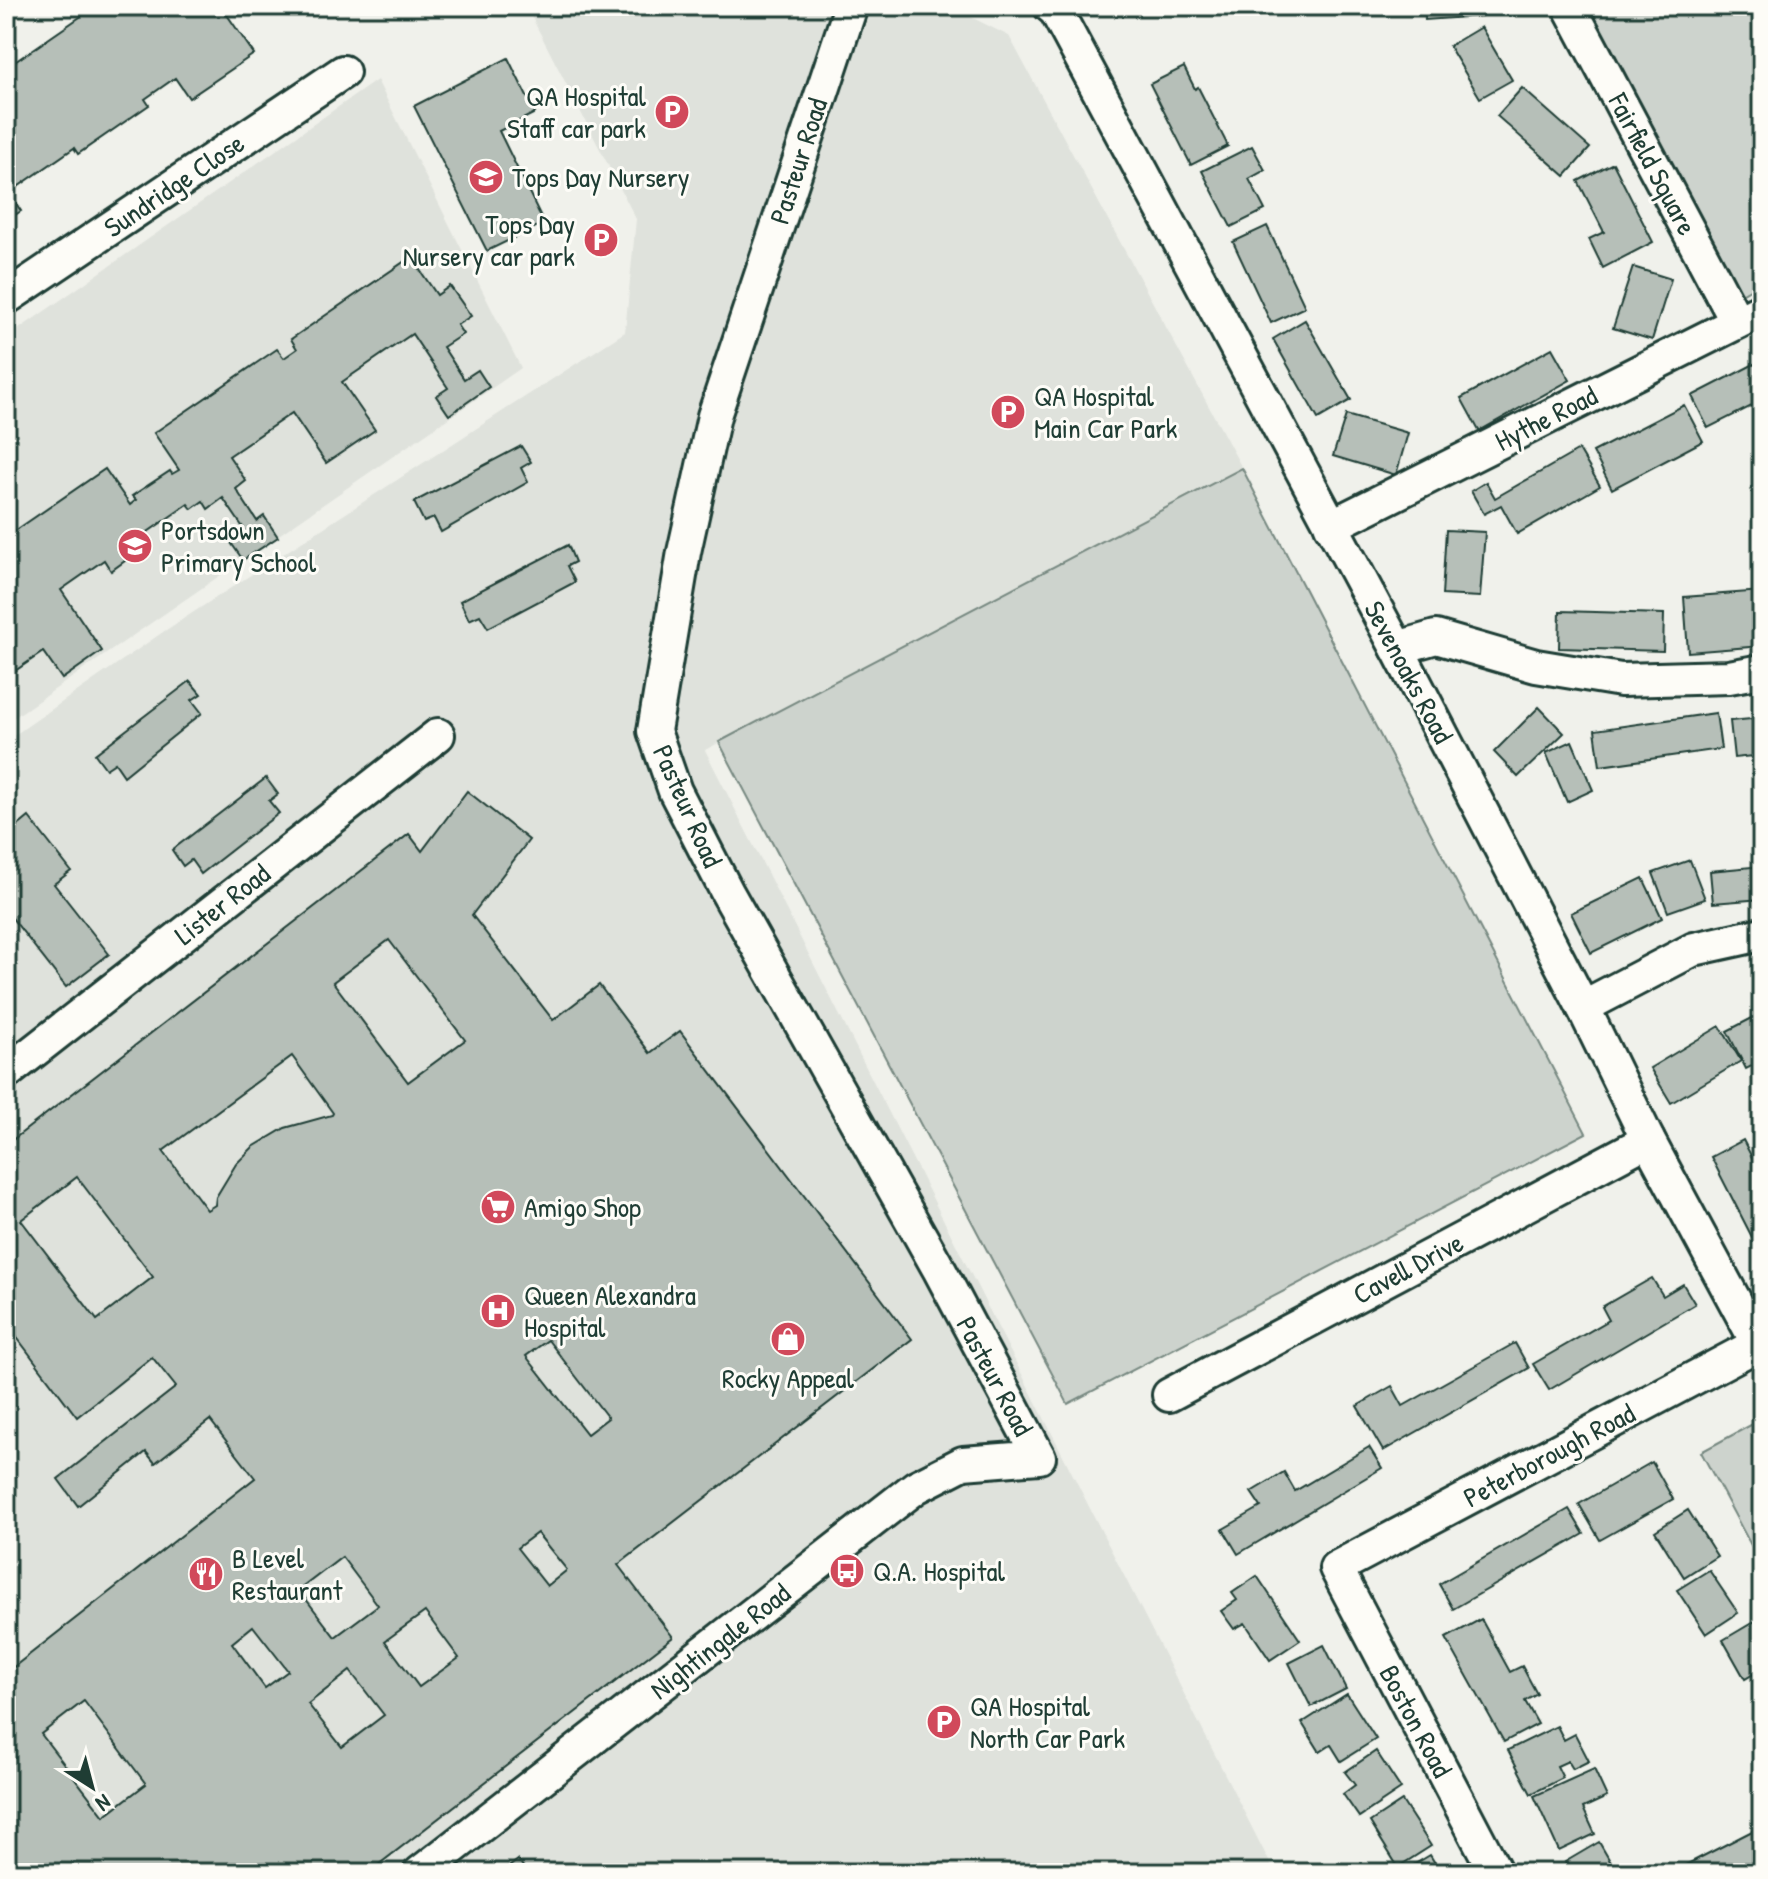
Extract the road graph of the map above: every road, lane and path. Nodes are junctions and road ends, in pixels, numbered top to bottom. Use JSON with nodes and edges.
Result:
{"nodes":[{"id":1,"x":851,"y":6,"type":"edge"},
{"id":2,"x":1050,"y":6,"type":"edge"},
{"id":3,"x":1569,"y":6,"type":"edge"},
{"id":4,"x":343,"y":72,"type":"dead end"},
{"id":5,"x":6,"y":298,"type":"edge"},
{"id":6,"x":1750,"y":316,"type":"edge"},
{"id":7,"x":1331,"y":526,"type":"junction"},
{"id":8,"x":1397,"y":648,"type":"junction"},
{"id":9,"x":1762,"y":671,"type":"edge"},
{"id":10,"x":438,"y":735,"type":"dead end"},
{"id":11,"x":1762,"y":934,"type":"edge"},
{"id":12,"x":1583,"y":1007,"type":"junction"},
{"id":13,"x":6,"y":1073,"type":"edge"},
{"id":14,"x":1648,"y":1140,"type":"junction"},
{"id":15,"x":1760,"y":1343,"type":"edge"},
{"id":16,"x":1169,"y":1395,"type":"dead end"},
{"id":17,"x":1039,"y":1457,"type":"joint"},
{"id":18,"x":1336,"y":1568,"type":"joint"},
{"id":19,"x":420,"y":1873,"type":"edge"},
{"id":20,"x":1496,"y":1873,"type":"edge"}],
"edges":[{"from":1,"to":17,"type":"street","name":"Pasteur Road"},
{"from":2,"to":7,"type":"street","name":"Sevenoaks Road"},
{"from":3,"to":6,"type":"street","name":"Fairfield Square"},
{"from":4,"to":5,"type":"street","name":"Sundridge Close"},
{"from":6,"to":7,"type":"street","name":"Hythe Road"},
{"from":7,"to":8,"type":"street","name":"Sevenoaks Road"},
{"from":8,"to":9,"type":"street"},
{"from":8,"to":12,"type":"street","name":"Sevenoaks Road"},
{"from":10,"to":13,"type":"street","name":"Lister Road"},
{"from":11,"to":12,"type":"street"},
{"from":12,"to":14,"type":"street","name":"Sevenoaks Road"},
{"from":14,"to":15,"type":"street","name":"Sevenoaks Road"},
{"from":14,"to":16,"type":"street","name":"Cavell Drive"},
{"from":15,"to":18,"type":"street","name":"Peterborough Road"},
{"from":17,"to":19,"type":"street","name":"Nightingale Road"},
{"from":18,"to":20,"type":"street","name":"Boston Road"}]}
